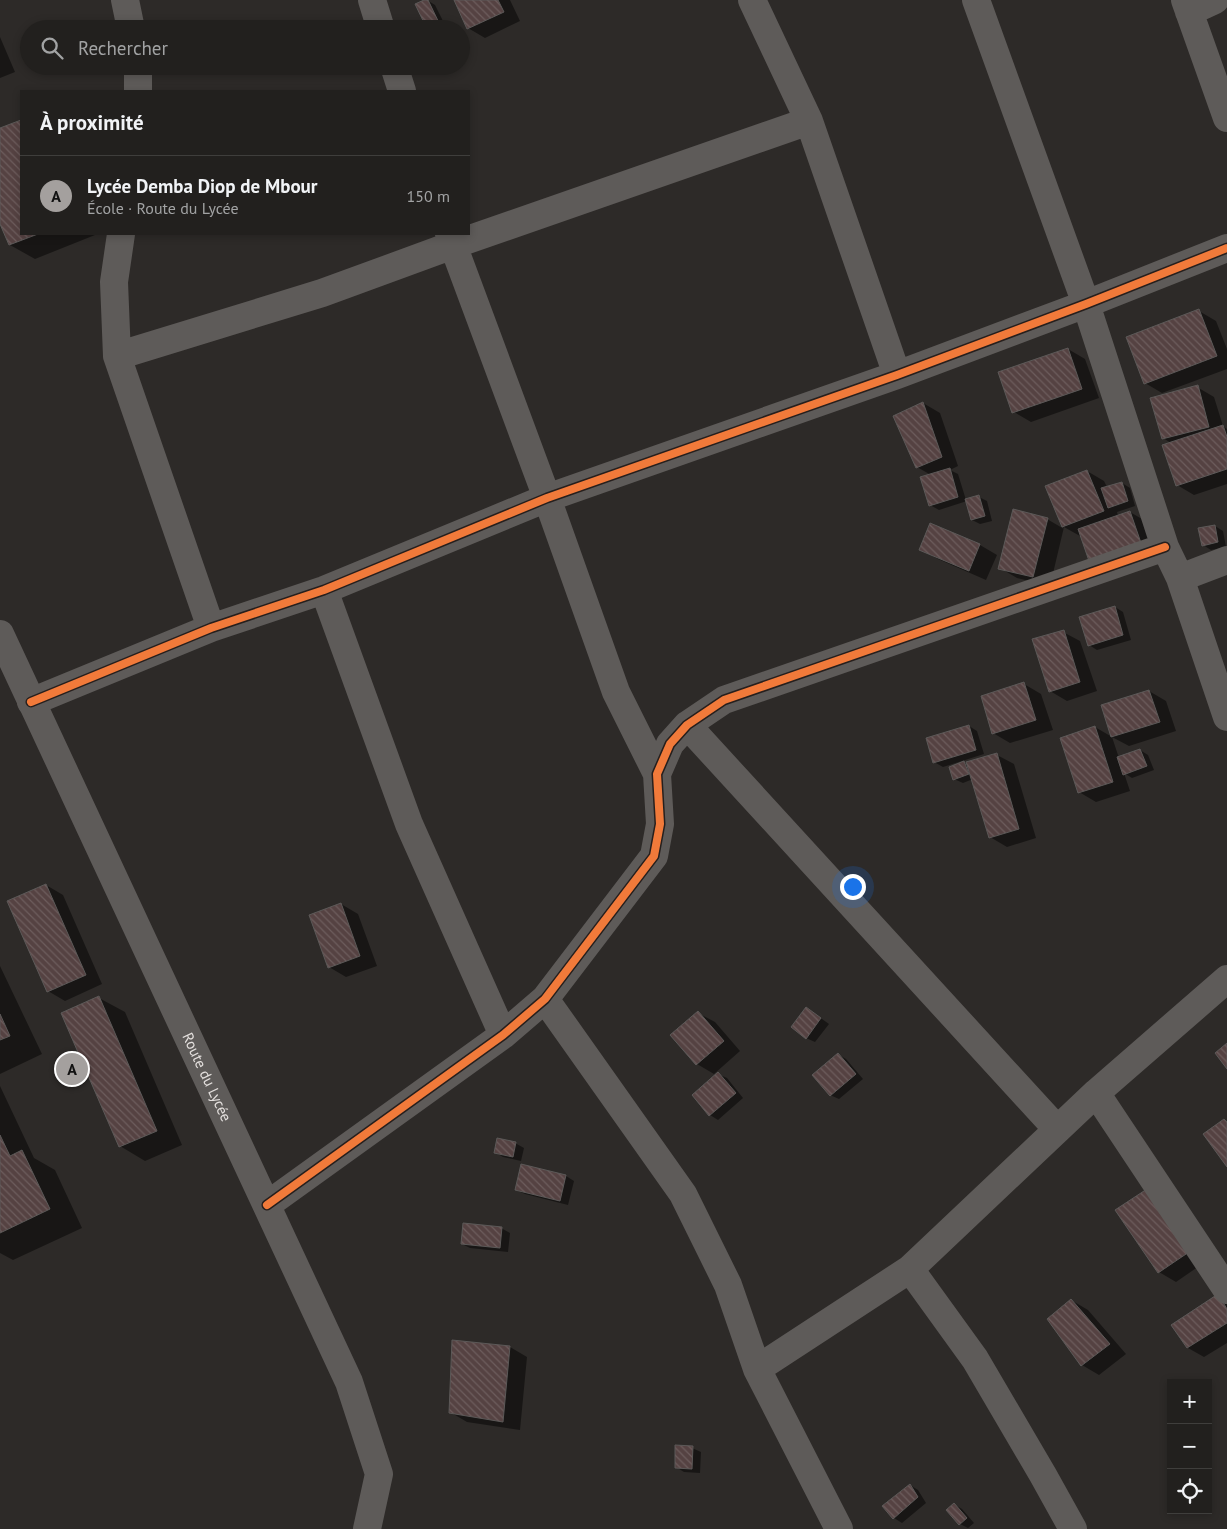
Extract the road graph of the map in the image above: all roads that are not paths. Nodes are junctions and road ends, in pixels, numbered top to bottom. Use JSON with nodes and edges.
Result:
{"nodes":[{"id":1,"x":124,"y":0,"type":"edge"},
{"id":2,"x":372,"y":0,"type":"edge"},
{"id":3,"x":752,"y":0,"type":"edge"},
{"id":4,"x":976,"y":0,"type":"edge"},
{"id":5,"x":1215,"y":0,"type":"edge"},
{"id":6,"x":1187,"y":6,"type":"edge"},
{"id":7,"x":128,"y":20,"type":"edge"},
{"id":8,"x":378,"y":20,"type":"edge"},
{"id":9,"x":138,"y":75,"type":"edge"},
{"id":10,"x":397,"y":75,"type":"edge"},
{"id":11,"x":138,"y":90,"type":"edge"},
{"id":12,"x":402,"y":90,"type":"edge"},
{"id":13,"x":1227,"y":118,"type":"edge"},
{"id":14,"x":809,"y":121,"type":"junction"},
{"id":15,"x":470,"y":233,"type":"edge"},
{"id":16,"x":121,"y":235,"type":"edge"},
{"id":17,"x":463,"y":235,"type":"edge"},
{"id":18,"x":451,"y":239,"type":"edge"},
{"id":19,"x":1227,"y":248,"type":"edge"},
{"id":20,"x":1086,"y":304,"type":"junction"},
{"id":21,"x":118,"y":356,"type":"junction"},
{"id":22,"x":897,"y":375,"type":"junction"},
{"id":23,"x":547,"y":498,"type":"junction"},
{"id":24,"x":1165,"y":547,"type":"junction"},
{"id":25,"x":1227,"y":560,"type":"edge"},
{"id":26,"x":1180,"y":578,"type":"junction"},
{"id":27,"x":324,"y":590,"type":"junction"},
{"id":28,"x":211,"y":628,"type":"junction"},
{"id":29,"x":0,"y":634,"type":"edge"},
{"id":30,"x":31,"y":702,"type":"junction"},
{"id":31,"x":1227,"y":717,"type":"edge"},
{"id":32,"x":687,"y":725,"type":"junction"},
{"id":33,"x":657,"y":774,"type":"junction"},
{"id":34,"x":1227,"y":979,"type":"edge"},
{"id":35,"x":544,"y":999,"type":"junction"},
{"id":36,"x":502,"y":1035,"type":"junction"},
{"id":37,"x":1096,"y":1093,"type":"junction"},
{"id":38,"x":1057,"y":1129,"type":"junction"},
{"id":39,"x":266,"y":1205,"type":"junction"},
{"id":40,"x":910,"y":1269,"type":"junction"},
{"id":41,"x":1227,"y":1290,"type":"edge"},
{"id":42,"x":757,"y":1369,"type":"junction"},
{"id":43,"x":367,"y":1529,"type":"edge"},
{"id":44,"x":839,"y":1529,"type":"edge"},
{"id":45,"x":1073,"y":1529,"type":"edge"}],
"edges":[{"from":1,"to":7,"type":"street"},
{"from":2,"to":8,"type":"street"},
{"from":3,"to":14,"type":"street"},
{"from":4,"to":20,"type":"street"},
{"from":5,"to":6,"type":"street"},
{"from":6,"to":13,"type":"street"},
{"from":9,"to":11,"type":"street"},
{"from":10,"to":12,"type":"street"},
{"from":14,"to":15,"type":"street"},
{"from":14,"to":22,"type":"street"},
{"from":16,"to":21,"type":"street"},
{"from":17,"to":18,"type":"street"},
{"from":18,"to":21,"type":"street"},
{"from":18,"to":23,"type":"street"},
{"from":19,"to":20,"type":"street"},
{"from":20,"to":22,"type":"street"},
{"from":20,"to":24,"type":"street"},
{"from":21,"to":28,"type":"street"},
{"from":22,"to":23,"type":"street"},
{"from":23,"to":27,"type":"street"},
{"from":23,"to":33,"type":"street"},
{"from":24,"to":26,"type":"street"},
{"from":24,"to":32,"type":"street"},
{"from":25,"to":26,"type":"street"},
{"from":26,"to":31,"type":"street"},
{"from":27,"to":28,"type":"street"},
{"from":27,"to":36,"type":"street"},
{"from":28,"to":30,"type":"street"},
{"from":29,"to":30,"type":"street","name":"Route du Lycée"},
{"from":30,"to":39,"type":"street","name":"Route du Lycée"},
{"from":32,"to":33,"type":"street"},
{"from":32,"to":38,"type":"street"},
{"from":33,"to":35,"type":"street"},
{"from":34,"to":37,"type":"street"},
{"from":35,"to":36,"type":"street"},
{"from":35,"to":42,"type":"street"},
{"from":36,"to":39,"type":"street"},
{"from":37,"to":38,"type":"street"},
{"from":37,"to":41,"type":"street"},
{"from":38,"to":40,"type":"street"},
{"from":39,"to":43,"type":"street","name":"Route du Lycée"},
{"from":40,"to":42,"type":"street"},
{"from":40,"to":45,"type":"street"},
{"from":42,"to":44,"type":"street"}]}
